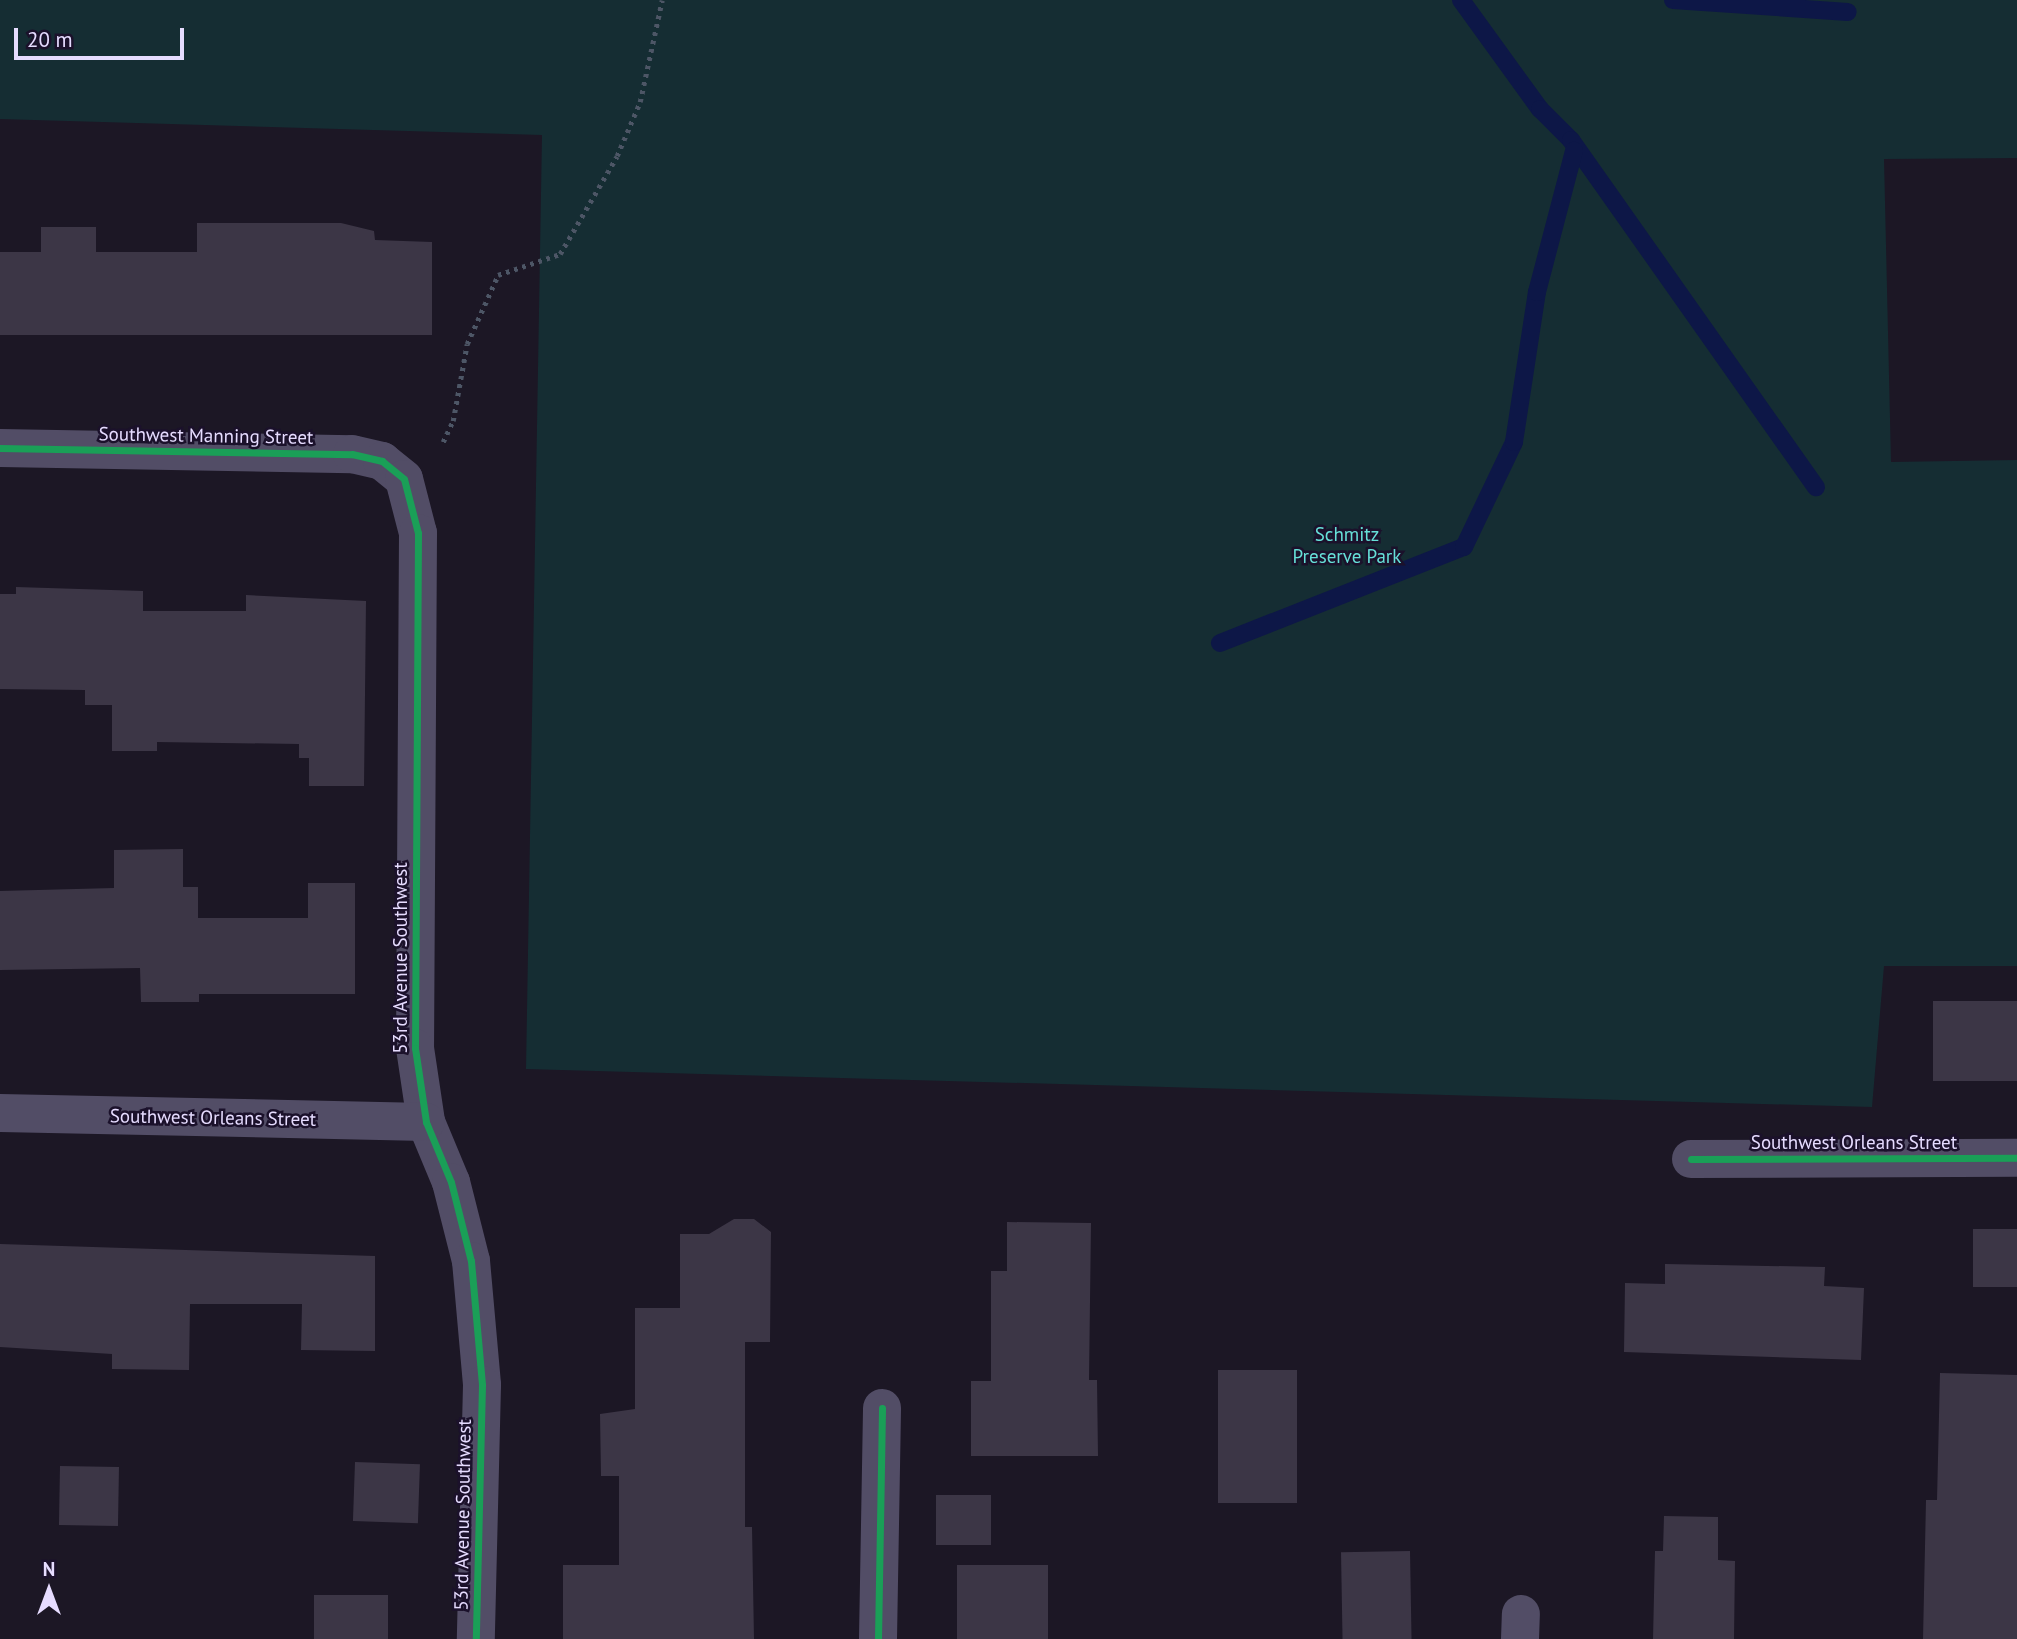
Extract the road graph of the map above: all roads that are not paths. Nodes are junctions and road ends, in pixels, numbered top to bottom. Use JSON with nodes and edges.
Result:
{"nodes":[{"id":1,"x":0,"y":448,"type":"edge"},
{"id":2,"x":404,"y":479,"type":"joint"},
{"id":3,"x":0,"y":1113,"type":"edge"},
{"id":4,"x":426,"y":1122,"type":"junction"},
{"id":5,"x":2017,"y":1158,"type":"edge"},
{"id":6,"x":1691,"y":1159,"type":"dead end"},
{"id":7,"x":882,"y":1408,"type":"dead end"},
{"id":8,"x":476,"y":1639,"type":"edge"},
{"id":9,"x":878,"y":1639,"type":"edge"}],
"edges":[{"from":1,"to":2,"type":"street","name":"Southwest Manning Street"},
{"from":2,"to":4,"type":"street","name":"53rd Avenue Southwest"},
{"from":3,"to":4,"type":"street","name":"Southwest Orleans Street"},
{"from":4,"to":8,"type":"street","name":"53rd Avenue Southwest"},
{"from":5,"to":6,"type":"street","name":"Southwest Orleans Street"},
{"from":7,"to":9,"type":"street"}]}
